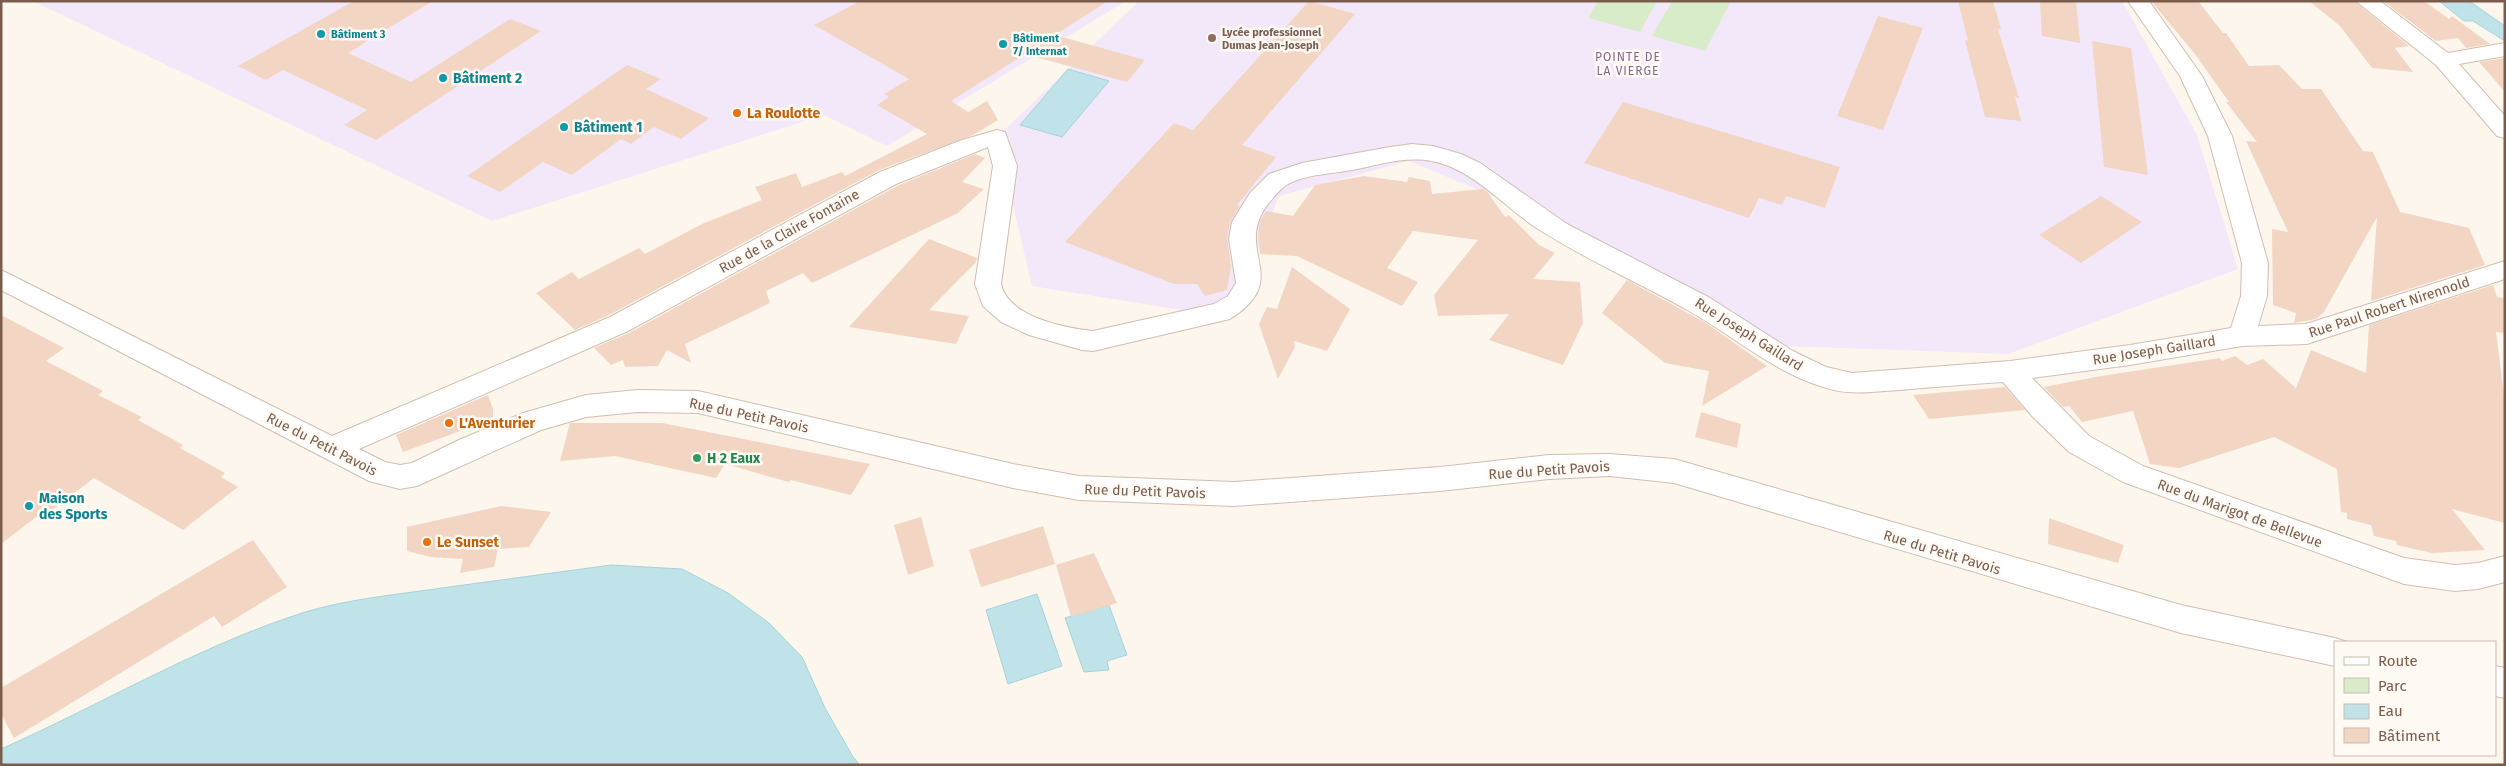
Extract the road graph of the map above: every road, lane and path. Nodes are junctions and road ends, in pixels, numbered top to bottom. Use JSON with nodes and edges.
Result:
{"nodes":[{"id":1,"x":2138,"y":1,"type":"edge"},
{"id":2,"x":2366,"y":1,"type":"edge"},
{"id":3,"x":2505,"y":49,"type":"edge"},
{"id":4,"x":2444,"y":60,"type":"junction"},
{"id":5,"x":2505,"y":131,"type":"edge"},
{"id":6,"x":2505,"y":270,"type":"edge"},
{"id":7,"x":1,"y":279,"type":"edge"},
{"id":8,"x":2242,"y":336,"type":"junction"},
{"id":9,"x":1094,"y":342,"type":"joint"},
{"id":10,"x":2010,"y":371,"type":"junction"},
{"id":11,"x":332,"y":448,"type":"junction"},
{"id":12,"x":2505,"y":569,"type":"edge"},
{"id":13,"x":2334,"y":652,"type":"edge"}],
"edges":[{"from":1,"to":8,"type":"street"},
{"from":2,"to":4,"type":"street"},
{"from":3,"to":4,"type":"street"},
{"from":4,"to":5,"type":"street"},
{"from":6,"to":8,"type":"street","name":"Rue Paul Robert Nirennold"},
{"from":7,"to":11,"type":"street","name":"Rue du Petit Pavois"},
{"from":8,"to":10,"type":"street","name":"Rue Joseph Gaillard"},
{"from":9,"to":10,"type":"street","name":"Rue Joseph Gaillard"},
{"from":9,"to":11,"type":"street","name":"Rue de la Claire Fontaine"},
{"from":10,"to":12,"type":"street","name":"Rue du Marigot de Bellevue"},
{"from":11,"to":13,"type":"street","name":"Rue du Petit Pavois"}]}
